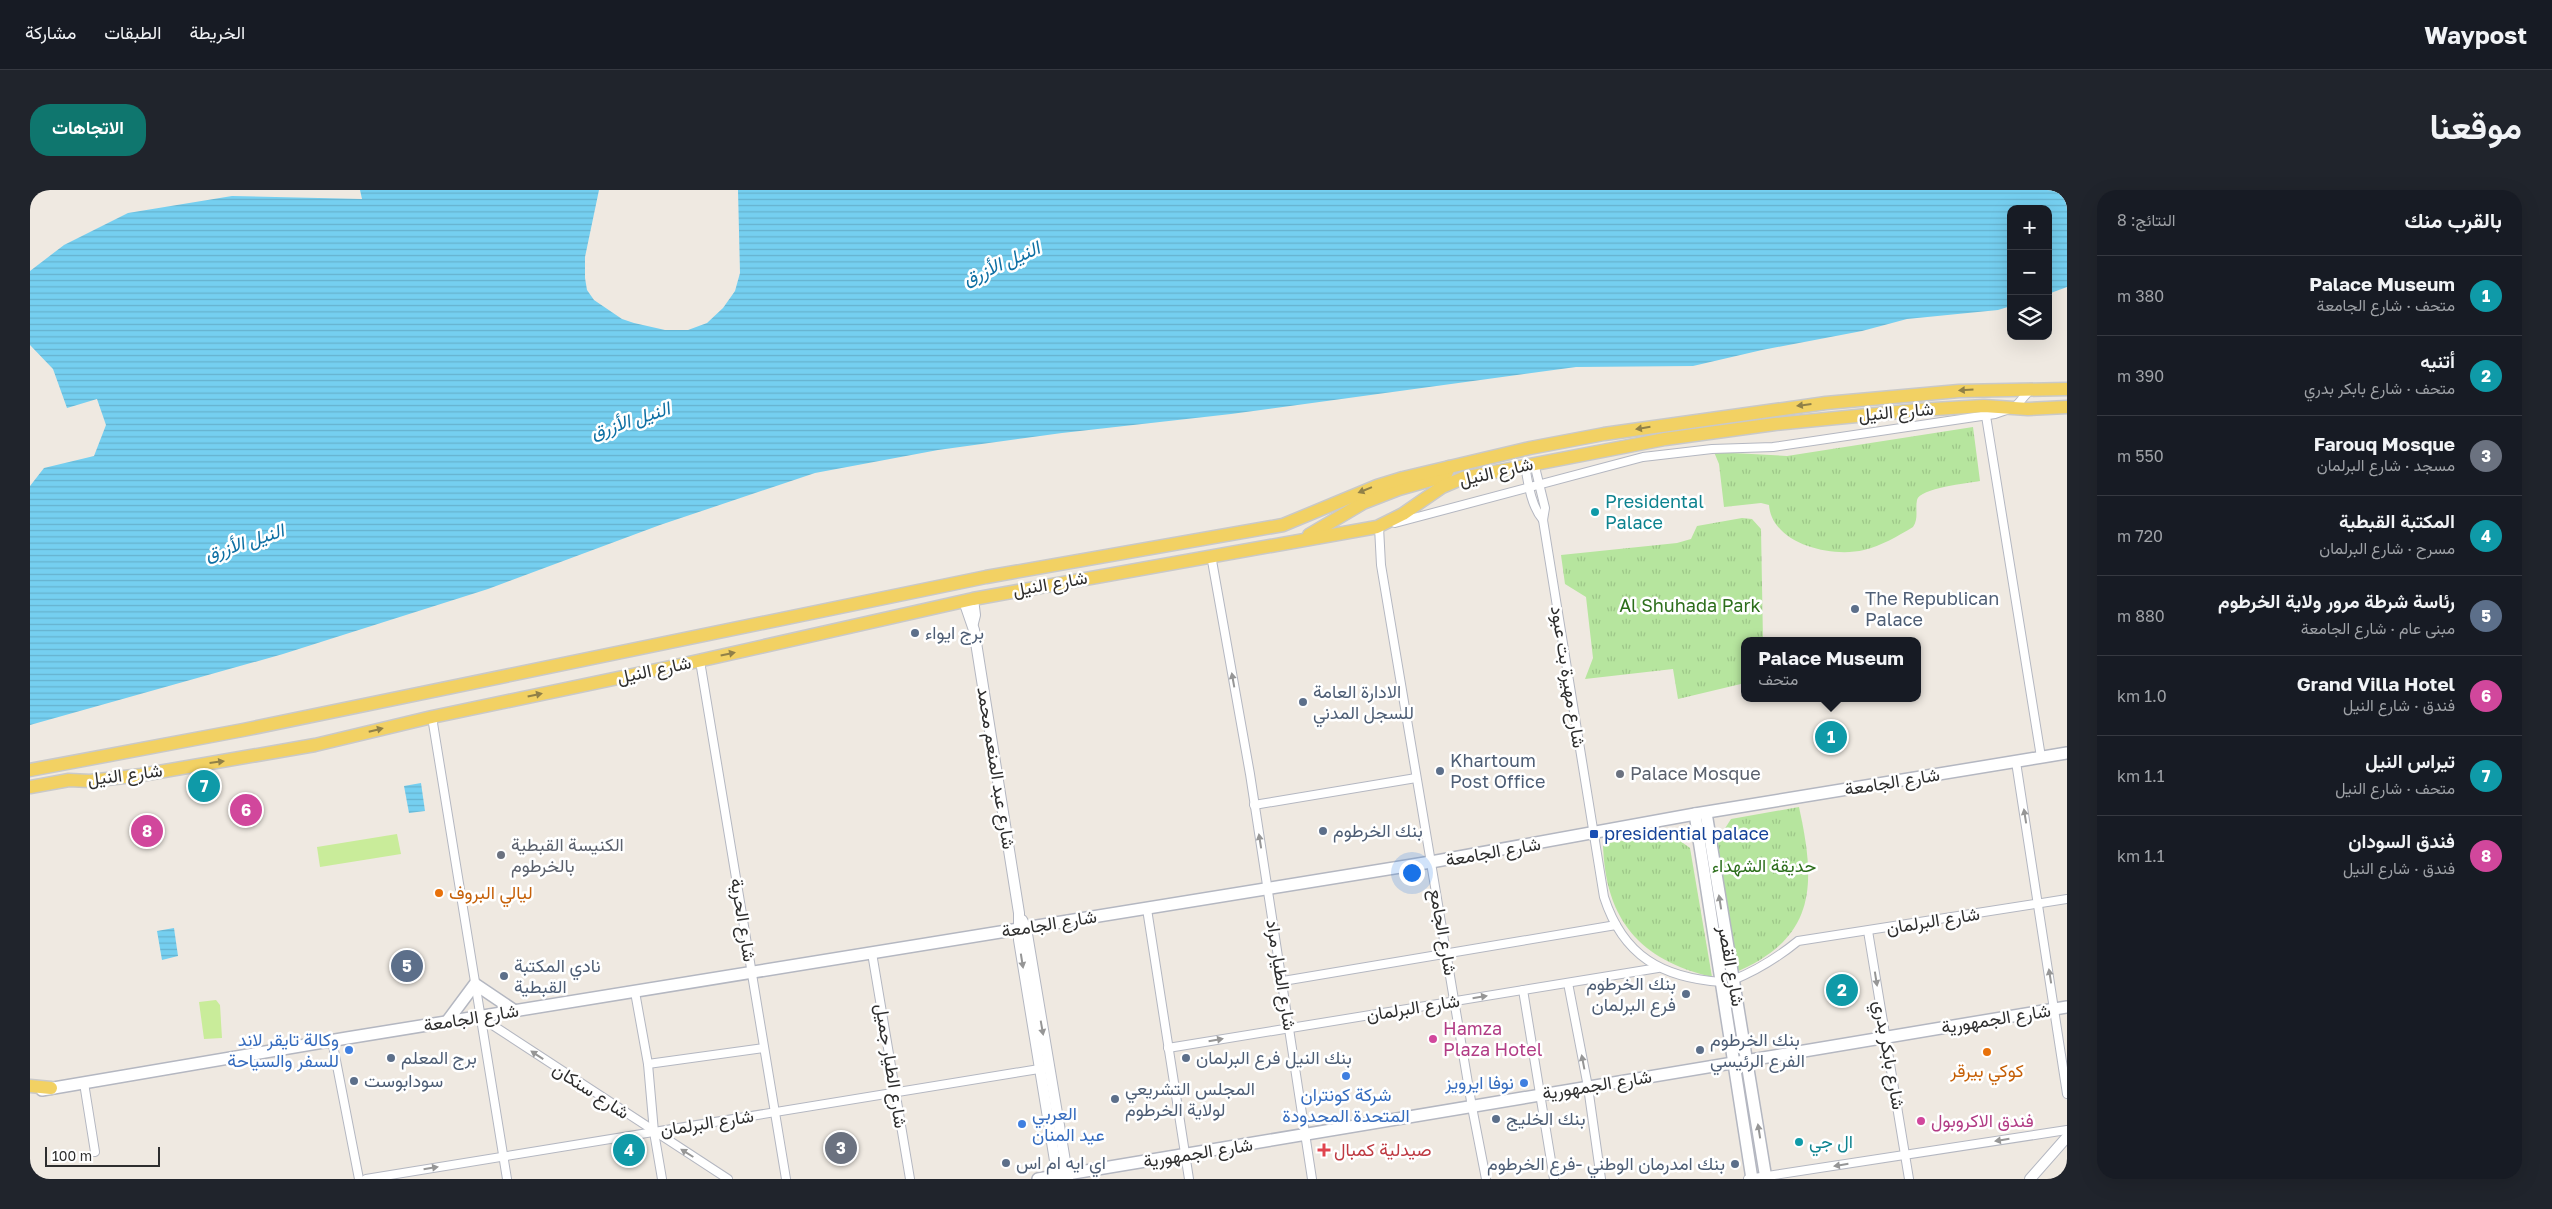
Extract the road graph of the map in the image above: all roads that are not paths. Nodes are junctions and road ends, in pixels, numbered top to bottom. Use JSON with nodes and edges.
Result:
{"nodes":[{"id":1,"x":1991,"y":389,"type":"junction"},
{"id":2,"x":2061,"y":389,"type":"edge"},
{"id":3,"x":2030,"y":390,"type":"junction"},
{"id":4,"x":2014,"y":407,"type":"junction"},
{"id":5,"x":2067,"y":407,"type":"edge"},
{"id":6,"x":2049,"y":409,"type":"junction"},
{"id":7,"x":1985,"y":411,"type":"junction"},
{"id":8,"x":1526,"y":449,"type":"junction"},
{"id":9,"x":1530,"y":464,"type":"junction"},
{"id":10,"x":1449,"y":466,"type":"junction"},
{"id":11,"x":1539,"y":484,"type":"junction"},
{"id":12,"x":1529,"y":487,"type":"junction"},
{"id":13,"x":1543,"y":520,"type":"junction"},
{"id":14,"x":1377,"y":527,"type":"junction"},
{"id":15,"x":1300,"y":540,"type":"junction"},
{"id":16,"x":1212,"y":555,"type":"junction"},
{"id":17,"x":1076,"y":560,"type":"junction"},
{"id":18,"x":1074,"y":580,"type":"junction"},
{"id":19,"x":968,"y":600,"type":"junction"},
{"id":20,"x":700,"y":660,"type":"junction"},
{"id":21,"x":432,"y":718,"type":"junction"},
{"id":22,"x":2067,"y":753,"type":"edge"},
{"id":23,"x":2041,"y":757,"type":"junction"},
{"id":24,"x":2016,"y":762,"type":"junction"},
{"id":25,"x":30,"y":770,"type":"edge"},
{"id":26,"x":1416,"y":778,"type":"junction"},
{"id":27,"x":30,"y":786,"type":"edge"},
{"id":28,"x":1254,"y":805,"type":"junction"},
{"id":29,"x":1700,"y":813,"type":"junction"},
{"id":30,"x":1594,"y":834,"type":"junction"},
{"id":31,"x":1431,"y":862,"type":"junction"},
{"id":32,"x":1268,"y":889,"type":"junction"},
{"id":33,"x":2067,"y":899,"type":"edge"},
{"id":34,"x":2038,"y":904,"type":"junction"},
{"id":35,"x":1147,"y":908,"type":"junction"},
{"id":36,"x":1616,"y":924,"type":"junction"},
{"id":37,"x":1022,"y":929,"type":"junction"},
{"id":38,"x":1868,"y":931,"type":"junction"},
{"id":39,"x":872,"y":953,"type":"junction"},
{"id":40,"x":1446,"y":954,"type":"junction"},
{"id":41,"x":1658,"y":968,"type":"junction"},
{"id":42,"x":751,"y":973,"type":"junction"},
{"id":43,"x":1733,"y":980,"type":"junction"},
{"id":44,"x":1282,"y":981,"type":"junction"},
{"id":45,"x":1722,"y":982,"type":"junction"},
{"id":46,"x":1568,"y":983,"type":"junction"},
{"id":47,"x":474,"y":984,"type":"junction"},
{"id":48,"x":1523,"y":990,"type":"junction"},
{"id":49,"x":635,"y":992,"type":"junction"},
{"id":50,"x":1455,"y":1001,"type":"junction"},
{"id":51,"x":2067,"y":1007,"type":"edge"},
{"id":52,"x":2055,"y":1009,"type":"junction"},
{"id":53,"x":515,"y":1011,"type":"junction"},
{"id":54,"x":480,"y":1017,"type":"junction"},
{"id":55,"x":446,"y":1023,"type":"junction"},
{"id":56,"x":1289,"y":1027,"type":"junction"},
{"id":57,"x":1886,"y":1037,"type":"junction"},
{"id":58,"x":332,"y":1040,"type":"junction"},
{"id":59,"x":764,"y":1048,"type":"junction"},
{"id":60,"x":1168,"y":1048,"type":"junction"},
{"id":61,"x":1748,"y":1060,"type":"junction"},
{"id":62,"x":1735,"y":1062,"type":"junction"},
{"id":63,"x":648,"y":1064,"type":"junction"},
{"id":64,"x":1044,"y":1068,"type":"junction"},
{"id":65,"x":84,"y":1083,"type":"junction"},
{"id":66,"x":30,"y":1086,"type":"edge"},
{"id":67,"x":1588,"y":1087,"type":"junction"},
{"id":68,"x":51,"y":1088,"type":"junction"},
{"id":69,"x":896,"y":1091,"type":"junction"},
{"id":70,"x":30,"y":1092,"type":"edge"},
{"id":71,"x":2067,"y":1094,"type":"edge"},
{"id":72,"x":1540,"y":1095,"type":"junction"},
{"id":73,"x":1472,"y":1107,"type":"junction"},
{"id":74,"x":775,"y":1112,"type":"junction"},
{"id":75,"x":2067,"y":1130,"type":"edge"},
{"id":76,"x":654,"y":1132,"type":"junction"},
{"id":77,"x":1305,"y":1136,"type":"junction"},
{"id":78,"x":2067,"y":1137,"type":"edge"},
{"id":79,"x":94,"y":1152,"type":"dead end"},
{"id":80,"x":1905,"y":1155,"type":"junction"},
{"id":81,"x":503,"y":1156,"type":"junction"},
{"id":82,"x":1186,"y":1156,"type":"junction"},
{"id":83,"x":1062,"y":1177,"type":"edge"},
{"id":84,"x":1766,"y":1178,"type":"edge"},
{"id":85,"x":359,"y":1179,"type":"edge"},
{"id":86,"x":366,"y":1179,"type":"edge"},
{"id":87,"x":507,"y":1179,"type":"edge"},
{"id":88,"x":662,"y":1179,"type":"edge"},
{"id":89,"x":728,"y":1179,"type":"edge"},
{"id":90,"x":786,"y":1179,"type":"edge"},
{"id":91,"x":910,"y":1179,"type":"edge"},
{"id":92,"x":1038,"y":1179,"type":"edge"},
{"id":93,"x":1189,"y":1179,"type":"edge"},
{"id":94,"x":1312,"y":1179,"type":"edge"},
{"id":95,"x":1486,"y":1179,"type":"edge"},
{"id":96,"x":1554,"y":1179,"type":"edge"},
{"id":97,"x":1601,"y":1179,"type":"edge"},
{"id":98,"x":1750,"y":1179,"type":"edge"},
{"id":99,"x":1909,"y":1179,"type":"edge"},
{"id":100,"x":2030,"y":1179,"type":"edge"}],
"edges":[{"from":1,"to":3,"type":"main road","name":"شارع النيل"},
{"from":1,"to":7,"type":"main road"},
{"from":1,"to":8,"type":"main road","name":"شارع النيل","one_way":true},
{"from":2,"to":3,"type":"main road","name":"شارع النيل"},
{"from":2,"to":6,"type":"main road"},
{"from":3,"to":4,"type":"street"},
{"from":4,"to":6,"type":"main road","name":"شارع النيل"},
{"from":4,"to":7,"type":"main road","name":"شارع النيل"},
{"from":5,"to":6,"type":"main road","name":"شارع النيل"},
{"from":7,"to":9,"type":"main road","name":"شارع النيل"},
{"from":7,"to":11,"type":"street"},
{"from":7,"to":23,"type":"street"},
{"from":8,"to":9,"type":"main road"},
{"from":8,"to":10,"type":"main road","name":"شارع النيل"},
{"from":9,"to":11,"type":"street"},
{"from":9,"to":12,"type":"street"},
{"from":9,"to":14,"type":"main road","name":"شارع النيل"},
{"from":10,"to":15,"type":"main road"},
{"from":10,"to":17,"type":"main road","name":"شارع النيل","one_way":true},
{"from":11,"to":12,"type":"street"},
{"from":11,"to":13,"type":"street"},
{"from":12,"to":13,"type":"street"},
{"from":12,"to":14,"type":"street"},
{"from":13,"to":30,"type":"street","name":"شارع مهيرة بت عبود"},
{"from":14,"to":15,"type":"main road","name":"شارع النيل"},
{"from":14,"to":26,"type":"street","name":"شارع الجامع"},
{"from":15,"to":16,"type":"main road","name":"شارع النيل"},
{"from":16,"to":18,"type":"main road","name":"شارع النيل"},
{"from":28,"to":16,"type":"street","name":"شارع الطيار مراد","one_way":true},
{"from":17,"to":18,"type":"main road"},
{"from":17,"to":25,"type":"main road","name":"شارع النيل"},
{"from":18,"to":19,"type":"main road","name":"شارع النيل"},
{"from":20,"to":19,"type":"main road","name":"شارع النيل","one_way":true},
{"from":19,"to":37,"type":"street","name":"شارع عبد المنعم محمد"},
{"from":21,"to":20,"type":"main road","name":"شارع النيل","one_way":true},
{"from":20,"to":42,"type":"street","name":"شارع الحرية"},
{"from":27,"to":21,"type":"main road","name":"شارع النيل","one_way":true},
{"from":21,"to":47,"type":"street"},
{"from":22,"to":23,"type":"main road","name":"شارع الجامعة"},
{"from":23,"to":24,"type":"main road","name":"شارع الجامعة"},
{"from":24,"to":29,"type":"main road","name":"شارع الجامعة"},
{"from":34,"to":24,"type":"street","one_way":true},
{"from":26,"to":28,"type":"street"},
{"from":26,"to":31,"type":"street","name":"شارع الجامع"},
{"from":32,"to":28,"type":"street","name":"شارع الطيار مراد","one_way":true},
{"from":29,"to":30,"type":"main road","name":"شارع الجامعة"},
{"from":43,"to":29,"type":"main road","name":"شارع القصر","one_way":true},
{"from":29,"to":45,"type":"main road","name":"شارع القصر"},
{"from":30,"to":31,"type":"main road","name":"شارع الجامعة"},
{"from":30,"to":36,"type":"street","name":"شارع مهيرة بت عبود"},
{"from":31,"to":32,"type":"main road","name":"شارع الجامعة"},
{"from":31,"to":40,"type":"street","name":"شارع الجامع"},
{"from":32,"to":35,"type":"main road","name":"شارع الجامعة"},
{"from":32,"to":44,"type":"street","name":"شارع الطيار مراد"},
{"from":33,"to":34,"type":"street","name":"شارع البرلمان"},
{"from":34,"to":38,"type":"street","name":"شارع البرلمان"},
{"from":52,"to":34,"type":"street","one_way":true},
{"from":35,"to":37,"type":"main road","name":"شارع الجامعة"},
{"from":35,"to":60,"type":"street"},
{"from":36,"to":40,"type":"street"},
{"from":36,"to":41,"type":"street","name":"شارع مهيرة بت عبود"},
{"from":37,"to":39,"type":"main road","name":"شارع الجامعة"},
{"from":37,"to":64,"type":"street","name":"شارع عبد المنعم محمد","one_way":true},
{"from":38,"to":43,"type":"street","name":"شارع البرلمان"},
{"from":38,"to":57,"type":"street","name":"شارع بابكر بدري","one_way":true},
{"from":39,"to":42,"type":"main road","name":"شارع الجامعة"},
{"from":39,"to":69,"type":"street","name":"شارع الطيار جميل"},
{"from":40,"to":44,"type":"street"},
{"from":40,"to":50,"type":"street","name":"شارع الجامع"},
{"from":41,"to":45,"type":"street"},
{"from":41,"to":46,"type":"street","name":"شارع البرلمان"},
{"from":42,"to":49,"type":"main road","name":"شارع الجامعة"},
{"from":42,"to":59,"type":"street","name":"شارع الحرية"},
{"from":43,"to":61,"type":"main road","name":"شارع القصر"},
{"from":44,"to":56,"type":"street","name":"شارع الطيار مراد"},
{"from":45,"to":62,"type":"main road","name":"شارع القصر"},
{"from":46,"to":48,"type":"street","name":"شارع البرلمان"},
{"from":67,"to":46,"type":"street","one_way":true},
{"from":47,"to":53,"type":"main road"},
{"from":47,"to":54,"type":"street"},
{"from":47,"to":55,"type":"main road"},
{"from":50,"to":48,"type":"street","name":"شارع البرلمان","one_way":true},
{"from":48,"to":72,"type":"street"},
{"from":49,"to":53,"type":"main road","name":"شارع الجامعة"},
{"from":49,"to":63,"type":"street"},
{"from":50,"to":56,"type":"street","name":"شارع البرلمان"},
{"from":50,"to":73,"type":"street","name":"شارع الجامع"},
{"from":51,"to":52,"type":"main road","name":"شارع الجمهورية"},
{"from":52,"to":57,"type":"main road","name":"شارع الجمهورية"},
{"from":52,"to":71,"type":"street"},
{"from":53,"to":54,"type":"main road","name":"شارع الجامعة"},
{"from":54,"to":55,"type":"main road","name":"شارع الجامعة"},
{"from":76,"to":54,"type":"street","name":"شارع سنكان","one_way":true},
{"from":54,"to":81,"type":"street"},
{"from":55,"to":58,"type":"main road","name":"شارع الجامعة"},
{"from":60,"to":56,"type":"street","name":"شارع البرلمان","one_way":true},
{"from":56,"to":77,"type":"street","name":"شارع الطيار مراد"},
{"from":57,"to":61,"type":"main road","name":"شارع الجمهورية"},
{"from":57,"to":80,"type":"street","name":"شارع بابكر بدري"},
{"from":58,"to":65,"type":"main road","name":"شارع الجامعة"},
{"from":58,"to":85,"type":"street"},
{"from":59,"to":63,"type":"street"},
{"from":59,"to":74,"type":"street","name":"شارع الحرية"},
{"from":60,"to":82,"type":"street"},
{"from":61,"to":62,"type":"main road","name":"شارع الجمهورية"},
{"from":84,"to":61,"type":"main road","name":"شارع القصر","one_way":true},
{"from":62,"to":67,"type":"main road","name":"شارع الجمهورية"},
{"from":62,"to":98,"type":"main road","name":"شارع القصر"},
{"from":63,"to":76,"type":"street"},
{"from":64,"to":69,"type":"street","name":"شارع البرلمان"},
{"from":64,"to":83,"type":"street","name":"شارع عبد المنعم محمد"},
{"from":65,"to":68,"type":"main road","name":"شارع الجامعة"},
{"from":65,"to":79,"type":"street"},
{"from":66,"to":68,"type":"main road"},
{"from":67,"to":72,"type":"main road","name":"شارع الجمهورية"},
{"from":67,"to":97,"type":"street"},
{"from":68,"to":70,"type":"main road","name":"شارع الجامعة"},
{"from":69,"to":74,"type":"street","name":"شارع البرلمان"},
{"from":69,"to":91,"type":"street","name":"شارع الطيار جميل"},
{"from":72,"to":73,"type":"main road","name":"شارع الجمهورية"},
{"from":72,"to":96,"type":"street"},
{"from":73,"to":77,"type":"main road","name":"شارع الجمهورية"},
{"from":73,"to":95,"type":"street","name":"شارع الجامع"},
{"from":74,"to":76,"type":"street","name":"شارع البرلمان"},
{"from":74,"to":90,"type":"street","name":"شارع الحرية"},
{"from":75,"to":80,"type":"street","one_way":true},
{"from":76,"to":81,"type":"street","name":"شارع البرلمان"},
{"from":76,"to":88,"type":"street"},
{"from":89,"to":76,"type":"street","name":"شارع سنكان","one_way":true},
{"from":77,"to":82,"type":"main road","name":"شارع الجمهورية"},
{"from":77,"to":94,"type":"street","name":"شارع الطيار مراد"},
{"from":78,"to":100,"type":"street"},
{"from":80,"to":84,"type":"street","one_way":true},
{"from":80,"to":99,"type":"street","name":"شارع بابكر بدري"},
{"from":86,"to":81,"type":"street","name":"شارع البرلمان","one_way":true},
{"from":81,"to":87,"type":"street"},
{"from":82,"to":83,"type":"main road","name":"شارع الجمهورية"},
{"from":82,"to":93,"type":"street"},
{"from":83,"to":92,"type":"main road","name":"شارع الجمهورية"},
{"from":84,"to":98,"type":"street"}]}
